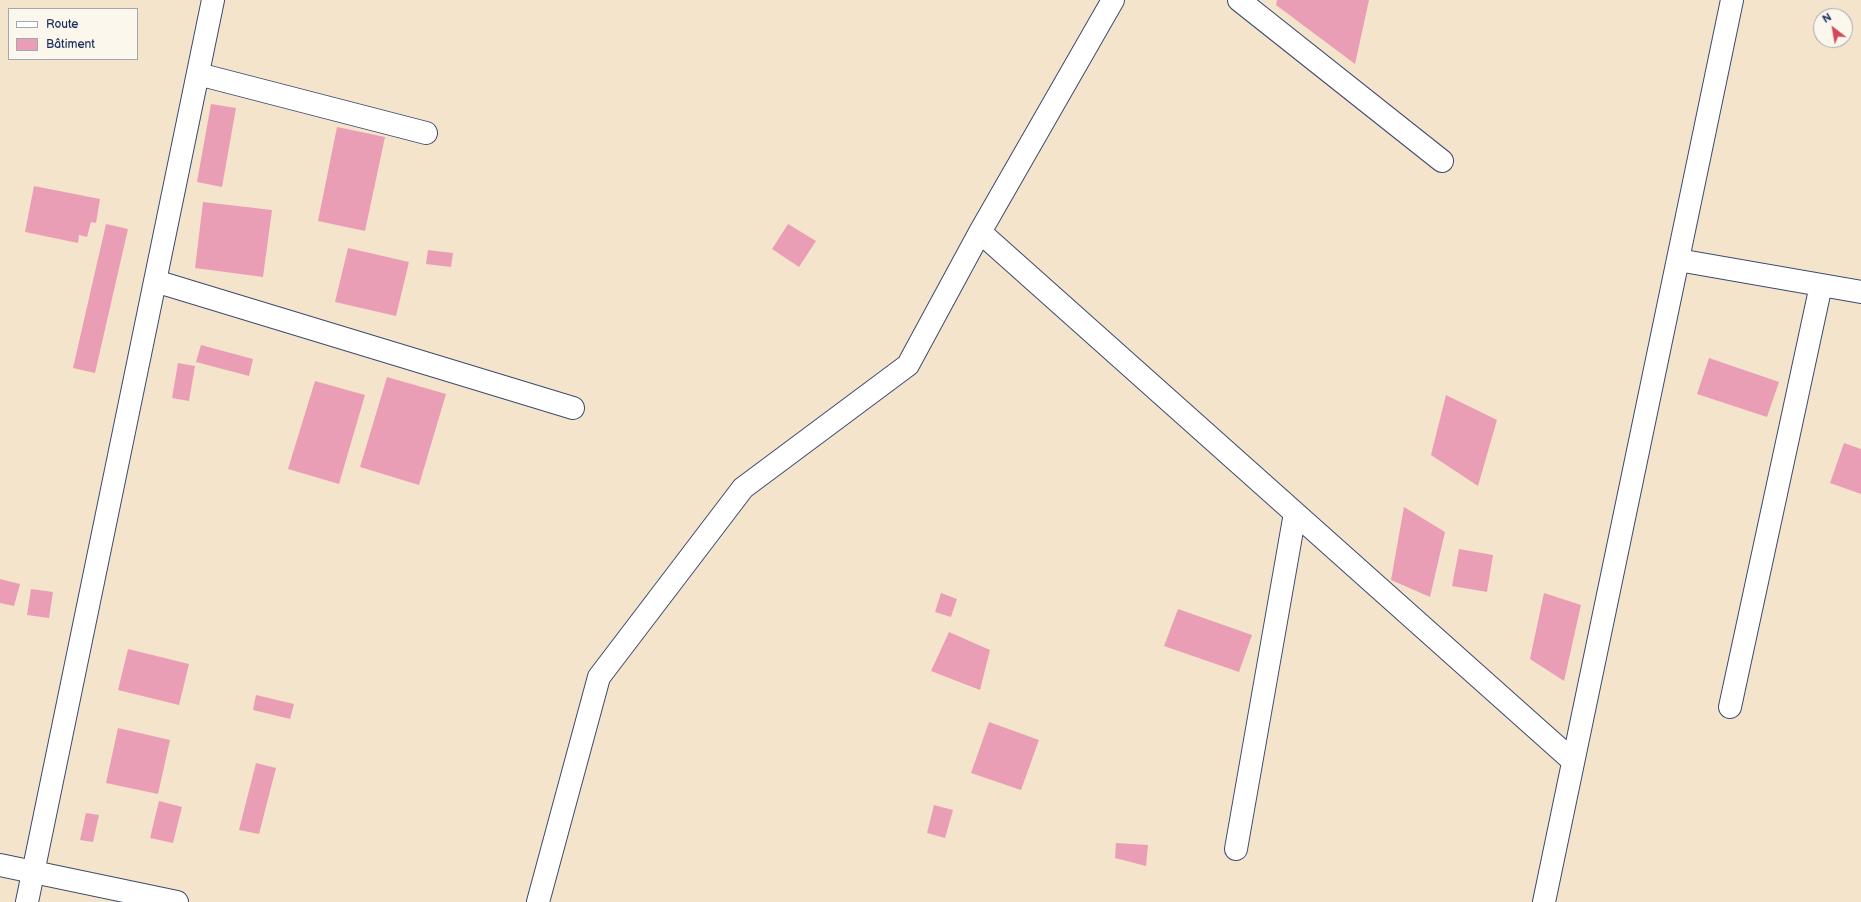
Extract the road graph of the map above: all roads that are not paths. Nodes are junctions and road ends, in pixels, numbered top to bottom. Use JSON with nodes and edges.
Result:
{"nodes":[{"id":1,"x":213,"y":0,"type":"edge"},
{"id":2,"x":1113,"y":0,"type":"edge"},
{"id":3,"x":1239,"y":0,"type":"edge"},
{"id":4,"x":1732,"y":0,"type":"edge"},
{"id":5,"x":198,"y":74,"type":"junction"},
{"id":6,"x":426,"y":133,"type":"dead end"},
{"id":7,"x":1442,"y":161,"type":"dead end"},
{"id":8,"x":980,"y":232,"type":"junction"},
{"id":9,"x":1678,"y":260,"type":"junction"},
{"id":10,"x":155,"y":281,"type":"junction"},
{"id":11,"x":1822,"y":285,"type":"junction"},
{"id":12,"x":1861,"y":292,"type":"edge"},
{"id":13,"x":572,"y":408,"type":"dead end"},
{"id":14,"x":1295,"y":513,"type":"junction"},
{"id":15,"x":1730,"y":707,"type":"dead end"},
{"id":16,"x":1573,"y":761,"type":"junction"},
{"id":17,"x":1236,"y":849,"type":"dead end"},
{"id":18,"x":0,"y":864,"type":"edge"},
{"id":19,"x":34,"y":872,"type":"junction"},
{"id":20,"x":27,"y":902,"type":"edge"},
{"id":21,"x":177,"y":902,"type":"edge"},
{"id":22,"x":538,"y":902,"type":"edge"},
{"id":23,"x":1544,"y":902,"type":"edge"}],
"edges":[{"from":1,"to":5,"type":"street"},
{"from":2,"to":8,"type":"street"},
{"from":3,"to":7,"type":"street"},
{"from":4,"to":9,"type":"street"},
{"from":5,"to":6,"type":"street"},
{"from":5,"to":10,"type":"street"},
{"from":8,"to":14,"type":"street"},
{"from":8,"to":22,"type":"street"},
{"from":9,"to":11,"type":"street"},
{"from":9,"to":16,"type":"street"},
{"from":10,"to":13,"type":"street"},
{"from":10,"to":19,"type":"street"},
{"from":11,"to":12,"type":"street"},
{"from":11,"to":15,"type":"street"},
{"from":14,"to":16,"type":"street"},
{"from":14,"to":17,"type":"street"},
{"from":16,"to":23,"type":"street"},
{"from":18,"to":19,"type":"street"},
{"from":19,"to":20,"type":"street"},
{"from":19,"to":21,"type":"street"}]}
